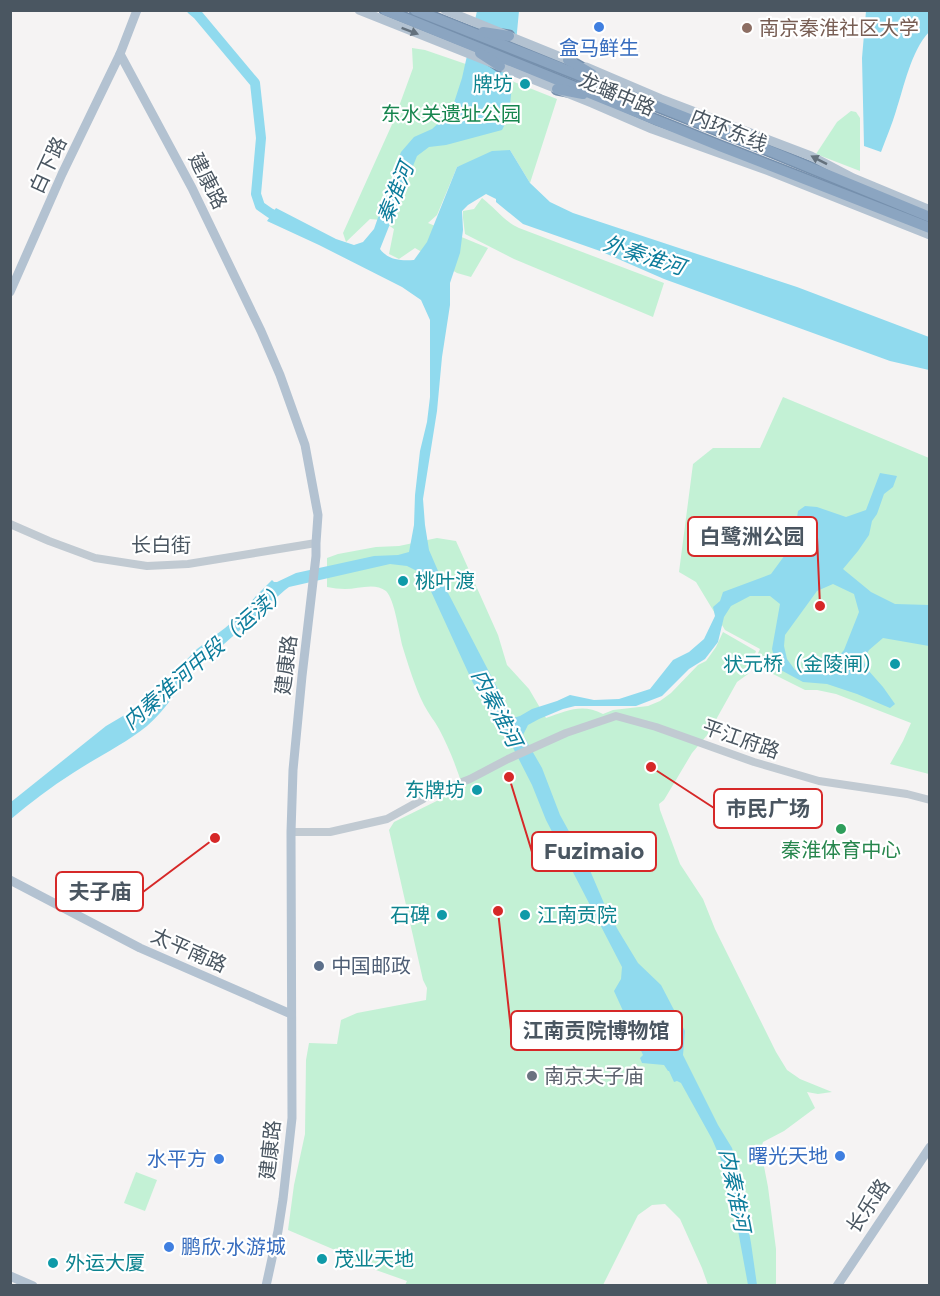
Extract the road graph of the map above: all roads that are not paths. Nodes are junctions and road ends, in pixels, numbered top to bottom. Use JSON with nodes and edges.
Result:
{"nodes":[{"id":1,"x":137,"y":10,"type":"edge"},
{"id":2,"x":358,"y":10,"type":"edge"},
{"id":3,"x":385,"y":10,"type":"edge"},
{"id":4,"x":415,"y":10,"type":"edge"},
{"id":5,"x":445,"y":10,"type":"edge"},
{"id":6,"x":464,"y":35,"type":"junction"},
{"id":7,"x":509,"y":36,"type":"joint"},
{"id":8,"x":520,"y":46,"type":"junction"},
{"id":9,"x":120,"y":54,"type":"junction"},
{"id":10,"x":568,"y":60,"type":"junction"},
{"id":11,"x":500,"y":66,"type":"joint"},
{"id":12,"x":516,"y":68,"type":"junction"},
{"id":13,"x":557,"y":89,"type":"junction"},
{"id":14,"x":615,"y":89,"type":"junction"},
{"id":15,"x":612,"y":101,"type":"junction"},
{"id":16,"x":930,"y":210,"type":"edge"},
{"id":17,"x":930,"y":218,"type":"edge"},
{"id":18,"x":930,"y":228,"type":"edge"},
{"id":19,"x":930,"y":235,"type":"edge"},
{"id":20,"x":10,"y":292,"type":"edge"},
{"id":21,"x":10,"y":524,"type":"edge"},
{"id":22,"x":316,"y":543,"type":"junction"},
{"id":23,"x":930,"y":800,"type":"edge"},
{"id":24,"x":291,"y":832,"type":"junction"},
{"id":25,"x":10,"y":880,"type":"edge"},
{"id":26,"x":291,"y":1014,"type":"junction"},
{"id":27,"x":930,"y":1147,"type":"edge"},
{"id":28,"x":10,"y":1276,"type":"edge"},
{"id":29,"x":33,"y":1286,"type":"edge"},
{"id":30,"x":266,"y":1286,"type":"edge"},
{"id":31,"x":837,"y":1286,"type":"edge"}],
"edges":[{"from":1,"to":9,"type":"main road","name":"白下路"},
{"from":2,"to":6,"type":"main road","one_way":true},
{"from":3,"to":6,"type":"highway"},
{"from":4,"to":6,"type":"highway"},
{"from":5,"to":6,"type":"main road"},
{"from":6,"to":7,"type":"highway"},
{"from":6,"to":8,"type":"highway","name":"内环东线"},
{"from":6,"to":11,"type":"highway"},
{"from":6,"to":12,"type":"highway","name":"内环东线"},
{"from":7,"to":8,"type":"main road","name":"龙蟠中路"},
{"from":8,"to":10,"type":"main road","name":"龙蟠中路"},
{"from":8,"to":14,"type":"highway","name":"内环东线"},
{"from":9,"to":20,"type":"main road","name":"白下路"},
{"from":9,"to":22,"type":"main road","name":"建康路"},
{"from":10,"to":14,"type":"highway"},
{"from":16,"to":10,"type":"main road","name":"龙蟠中路","one_way":true},
{"from":11,"to":12,"type":"main road","name":"龙蟠中路"},
{"from":12,"to":13,"type":"main road","name":"龙蟠中路"},
{"from":12,"to":15,"type":"highway","name":"内环东线"},
{"from":13,"to":15,"type":"highway"},
{"from":13,"to":19,"type":"main road","name":"龙蟠中路"},
{"from":14,"to":17,"type":"highway","name":"内环东线"},
{"from":15,"to":18,"type":"highway","name":"内环东线"},
{"from":21,"to":22,"type":"street","name":"长白街"},
{"from":22,"to":24,"type":"main road","name":"建康路"},
{"from":23,"to":24,"type":"street","name":"平江府路"},
{"from":24,"to":26,"type":"main road","name":"建康路"},
{"from":25,"to":26,"type":"main road","name":"太平南路"},
{"from":26,"to":30,"type":"main road","name":"建康路"},
{"from":27,"to":31,"type":"main road","name":"长乐路"},
{"from":28,"to":29,"type":"main road"}]}
